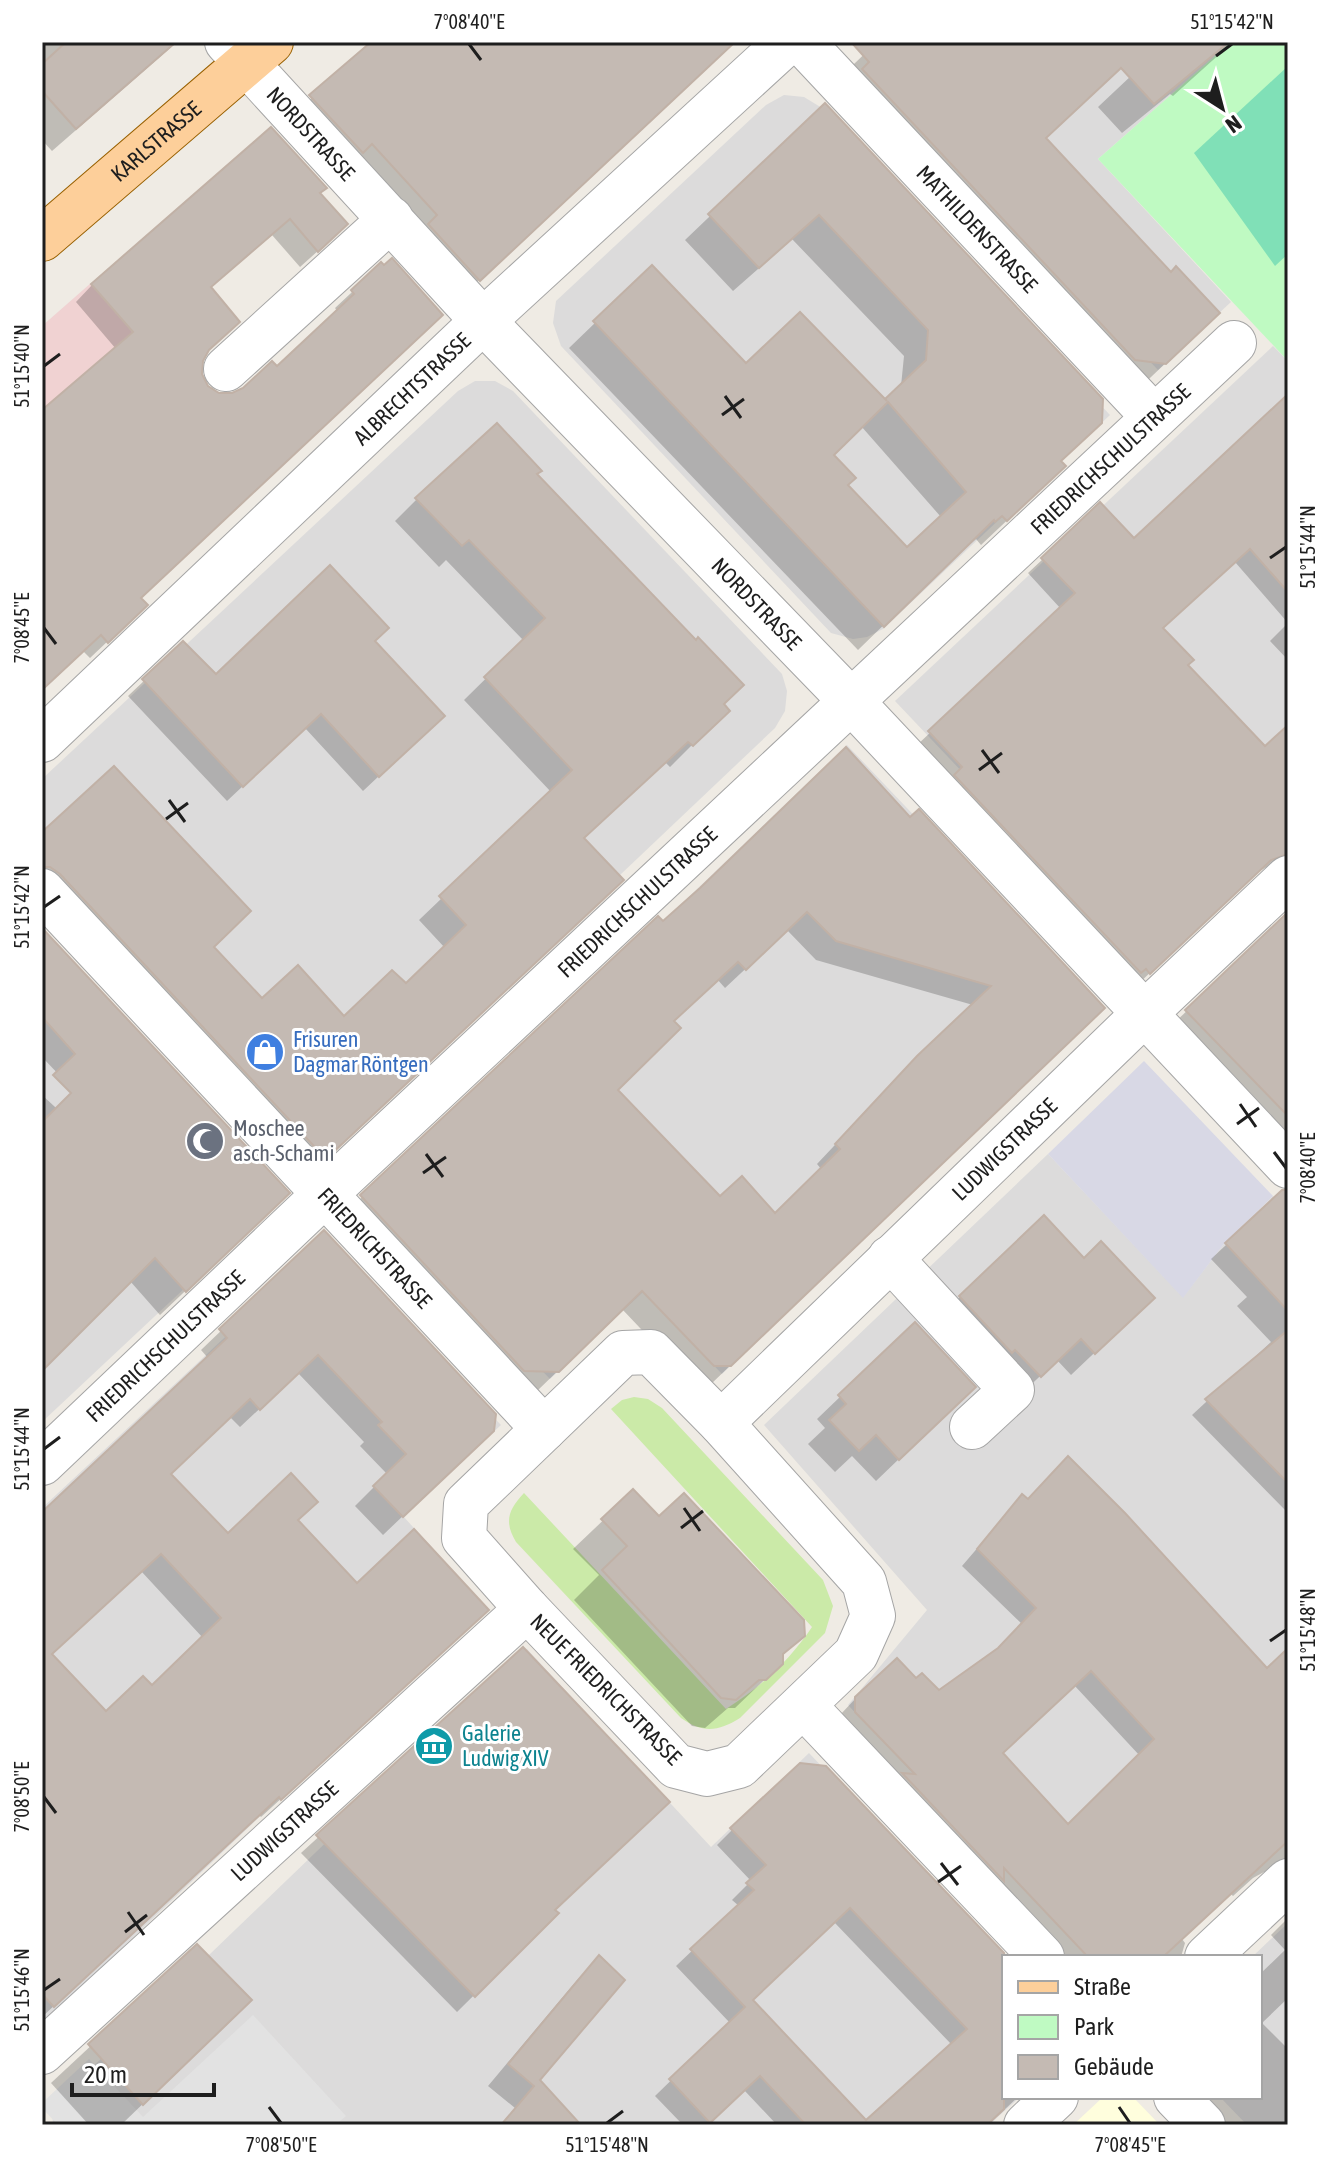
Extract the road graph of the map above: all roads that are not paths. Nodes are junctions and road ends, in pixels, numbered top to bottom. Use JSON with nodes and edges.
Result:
{"nodes":[{"id":1,"x":787,"y":42,"type":"edge"},
{"id":2,"x":802,"y":42,"type":"edge"},
{"id":3,"x":248,"y":49,"type":"edge"},
{"id":4,"x":391,"y":219,"type":"junction"},
{"id":5,"x":42,"y":239,"type":"edge"},
{"id":6,"x":483,"y":321,"type":"junction"},
{"id":7,"x":1234,"y":343,"type":"dead end"},
{"id":8,"x":226,"y":369,"type":"dead end"},
{"id":9,"x":1153,"y":416,"type":"junction"},
{"id":10,"x":850,"y":700,"type":"junction"},
{"id":11,"x":42,"y":740,"type":"edge"},
{"id":12,"x":1288,"y":878,"type":"edge"},
{"id":13,"x":42,"y":891,"type":"edge"},
{"id":14,"x":1145,"y":1013,"type":"junction"},
{"id":15,"x":1288,"y":1166,"type":"edge"},
{"id":16,"x":326,"y":1193,"type":"junction"},
{"id":17,"x":890,"y":1258,"type":"junction"},
{"id":18,"x":721,"y":1423,"type":"junction"},
{"id":19,"x":972,"y":1427,"type":"dead end"},
{"id":20,"x":544,"y":1429,"type":"junction"},
{"id":21,"x":42,"y":1463,"type":"edge"},
{"id":22,"x":527,"y":1609,"type":"junction"},
{"id":23,"x":804,"y":1706,"type":"junction"},
{"id":24,"x":1288,"y":1881,"type":"edge"},
{"id":25,"x":1040,"y":1955,"type":"edge"},
{"id":26,"x":1209,"y":1955,"type":"edge"},
{"id":27,"x":42,"y":2052,"type":"edge"},
{"id":28,"x":1054,"y":2099,"type":"edge"},
{"id":29,"x":1178,"y":2099,"type":"edge"},
{"id":30,"x":1026,"y":2125,"type":"edge"},
{"id":31,"x":1203,"y":2125,"type":"edge"}],
"edges":[{"from":1,"to":6,"type":"street","name":"ALBRECHTSTRASSE"},
{"from":2,"to":9,"type":"street","name":"MATHILDENSTRASSE"},
{"from":3,"to":4,"type":"street","name":"NORDSTRASSE"},
{"from":3,"to":5,"type":"main road","name":"KARLSTRASSE"},
{"from":4,"to":6,"type":"street","name":"NORDSTRASSE"},
{"from":4,"to":8,"type":"street"},
{"from":6,"to":10,"type":"street","name":"NORDSTRASSE"},
{"from":6,"to":11,"type":"street","name":"ALBRECHTSTRASSE"},
{"from":7,"to":9,"type":"street","name":"FRIEDRICHSCHULSTRASSE"},
{"from":9,"to":10,"type":"street","name":"FRIEDRICHSCHULSTRASSE"},
{"from":10,"to":14,"type":"street","name":"NORDSTRASSE"},
{"from":10,"to":16,"type":"street","name":"FRIEDRICHSCHULSTRASSE"},
{"from":12,"to":14,"type":"street","name":"LUDWIGSTRASSE"},
{"from":13,"to":16,"type":"street","name":"FRIEDRICHSTRASSE"},
{"from":14,"to":15,"type":"street","name":"NORDSTRASSE"},
{"from":14,"to":17,"type":"street","name":"LUDWIGSTRASSE"},
{"from":16,"to":20,"type":"street","name":"FRIEDRICHSTRASSE"},
{"from":16,"to":21,"type":"street","name":"FRIEDRICHSCHULSTRASSE"},
{"from":17,"to":18,"type":"street","name":"LUDWIGSTRASSE"},
{"from":17,"to":19,"type":"street"},
{"from":18,"to":20,"type":"street"},
{"from":18,"to":23,"type":"street","name":"NEUE FRIEDRICHSTRASSE"},
{"from":20,"to":22,"type":"street"},
{"from":22,"to":23,"type":"street","name":"NEUE FRIEDRICHSTRASSE"},
{"from":22,"to":27,"type":"street","name":"LUDWIGSTRASSE"},
{"from":23,"to":25,"type":"street"},
{"from":24,"to":26,"type":"street"},
{"from":28,"to":30,"type":"street"},
{"from":29,"to":31,"type":"street"}]}
